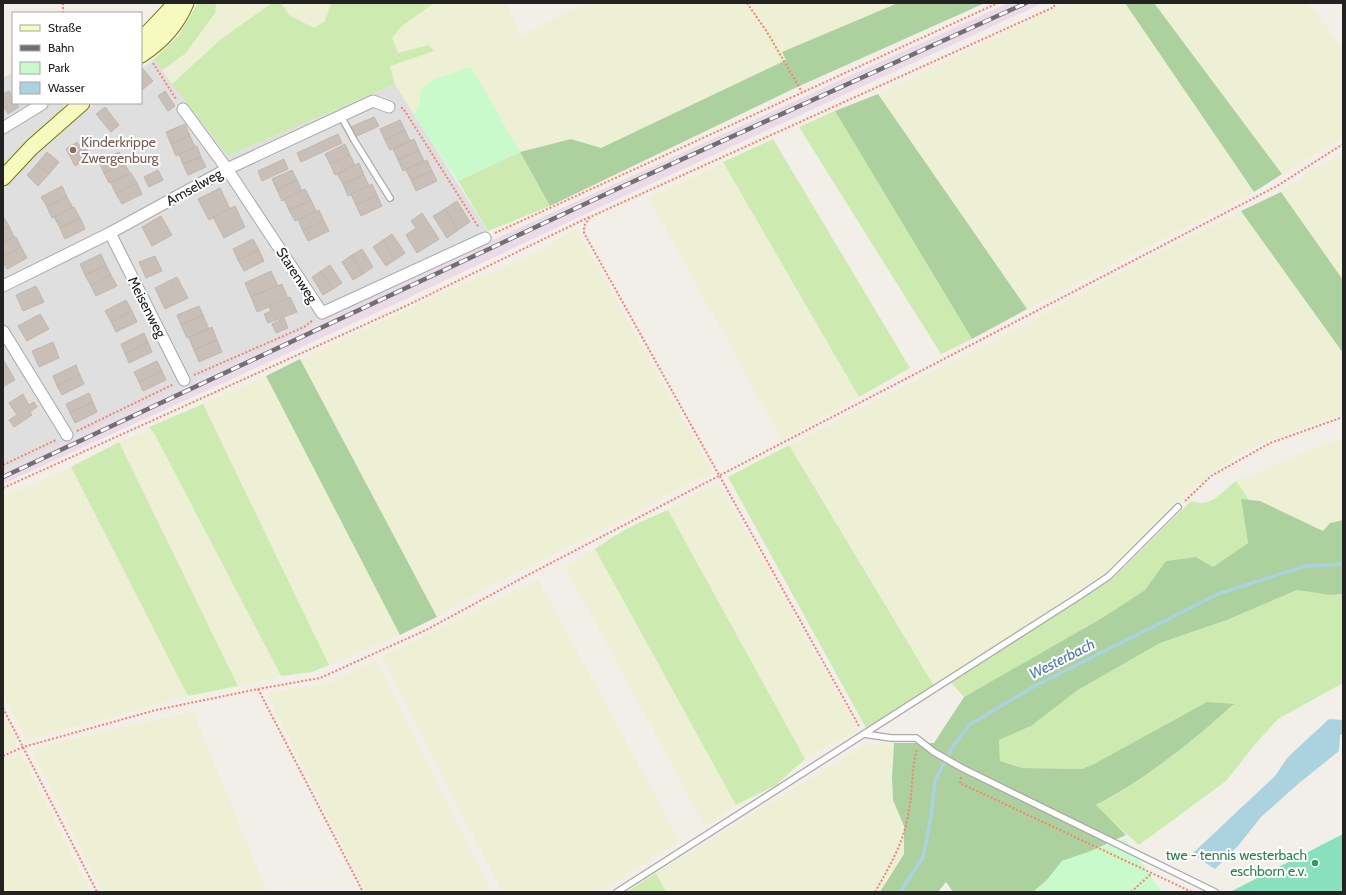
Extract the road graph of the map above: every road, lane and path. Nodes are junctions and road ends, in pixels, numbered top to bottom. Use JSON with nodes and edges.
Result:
{"nodes":[{"id":1,"x":176,"y":3,"type":"edge"},
{"id":2,"x":186,"y":3,"type":"edge"},
{"id":3,"x":747,"y":3,"type":"edge"},
{"id":4,"x":998,"y":3,"type":"edge"},
{"id":5,"x":1055,"y":3,"type":"edge"},
{"id":6,"x":142,"y":39,"type":"edge"},
{"id":7,"x":145,"y":57,"type":"edge"},
{"id":8,"x":802,"y":92,"type":"junction"},
{"id":9,"x":42,"y":104,"type":"dead end"},
{"id":10,"x":81,"y":104,"type":"edge"},
{"id":11,"x":389,"y":107,"type":"joint"},
{"id":12,"x":183,"y":109,"type":"joint"},
{"id":13,"x":341,"y":116,"type":"junction"},
{"id":14,"x":3,"y":128,"type":"edge"},
{"id":15,"x":1343,"y":144,"type":"edge"},
{"id":16,"x":227,"y":169,"type":"junction"},
{"id":17,"x":3,"y":178,"type":"edge"},
{"id":18,"x":390,"y":198,"type":"dead end"},
{"id":19,"x":590,"y":217,"type":"junction"},
{"id":20,"x":110,"y":233,"type":"junction"},
{"id":21,"x":485,"y":238,"type":"junction"},
{"id":22,"x":3,"y":286,"type":"edge"},
{"id":23,"x":3,"y":331,"type":"edge"},
{"id":24,"x":184,"y":380,"type":"dead end"},
{"id":25,"x":1343,"y":417,"type":"edge"},
{"id":26,"x":68,"y":435,"type":"joint"},
{"id":27,"x":3,"y":465,"type":"edge"},
{"id":28,"x":720,"y":475,"type":"junction"},
{"id":29,"x":3,"y":488,"type":"edge"},
{"id":30,"x":1178,"y":507,"type":"joint"},
{"id":31,"x":258,"y":689,"type":"junction"},
{"id":32,"x":3,"y":708,"type":"edge"},
{"id":33,"x":864,"y":734,"type":"junction"},
{"id":34,"x":919,"y":741,"type":"junction"},
{"id":35,"x":23,"y":747,"type":"junction"},
{"id":36,"x":3,"y":756,"type":"edge"},
{"id":37,"x":962,"y":768,"type":"junction"},
{"id":38,"x":1151,"y":874,"type":"junction"},
{"id":39,"x":97,"y":892,"type":"edge"},
{"id":40,"x":363,"y":892,"type":"edge"},
{"id":41,"x":617,"y":892,"type":"edge"},
{"id":42,"x":875,"y":892,"type":"edge"},
{"id":43,"x":1131,"y":892,"type":"edge"},
{"id":44,"x":1192,"y":892,"type":"edge"},
{"id":45,"x":1215,"y":892,"type":"edge"}],
"edges":[{"from":1,"to":6,"type":"street"},
{"from":2,"to":7,"type":"street"},
{"from":3,"to":8,"type":"path"},
{"from":4,"to":8,"type":"path"},
{"from":5,"to":19,"type":"path"},
{"from":7,"to":12,"type":"path"},
{"from":8,"to":21,"type":"path"},
{"from":9,"to":14,"type":"street"},
{"from":10,"to":17,"type":"street"},
{"from":11,"to":13,"type":"street","name":"Amselweg"},
{"from":11,"to":21,"type":"path"},
{"from":12,"to":16,"type":"street","name":"Starenweg"},
{"from":13,"to":16,"type":"street","name":"Amselweg"},
{"from":13,"to":18,"type":"lane"},
{"from":15,"to":28,"type":"path"},
{"from":16,"to":20,"type":"street","name":"Amselweg"},
{"from":16,"to":21,"type":"street","name":"Starenweg"},
{"from":19,"to":28,"type":"path"},
{"from":19,"to":29,"type":"path"},
{"from":20,"to":22,"type":"street","name":"Amselweg"},
{"from":20,"to":24,"type":"street","name":"Meisenweg"},
{"from":23,"to":26,"type":"street"},
{"from":25,"to":30,"type":"path"},
{"from":26,"to":27,"type":"path"},
{"from":28,"to":31,"type":"path"},
{"from":28,"to":33,"type":"path"},
{"from":30,"to":33,"type":"lane"},
{"from":31,"to":35,"type":"path"},
{"from":31,"to":40,"type":"path"},
{"from":32,"to":35,"type":"path"},
{"from":33,"to":34,"type":"lane"},
{"from":33,"to":41,"type":"lane"},
{"from":34,"to":37,"type":"lane"},
{"from":34,"to":42,"type":"path"},
{"from":35,"to":36,"type":"path"},
{"from":35,"to":39,"type":"path"},
{"from":37,"to":38,"type":"path"},
{"from":37,"to":45,"type":"lane"},
{"from":38,"to":43,"type":"path"},
{"from":38,"to":44,"type":"path"}]}
